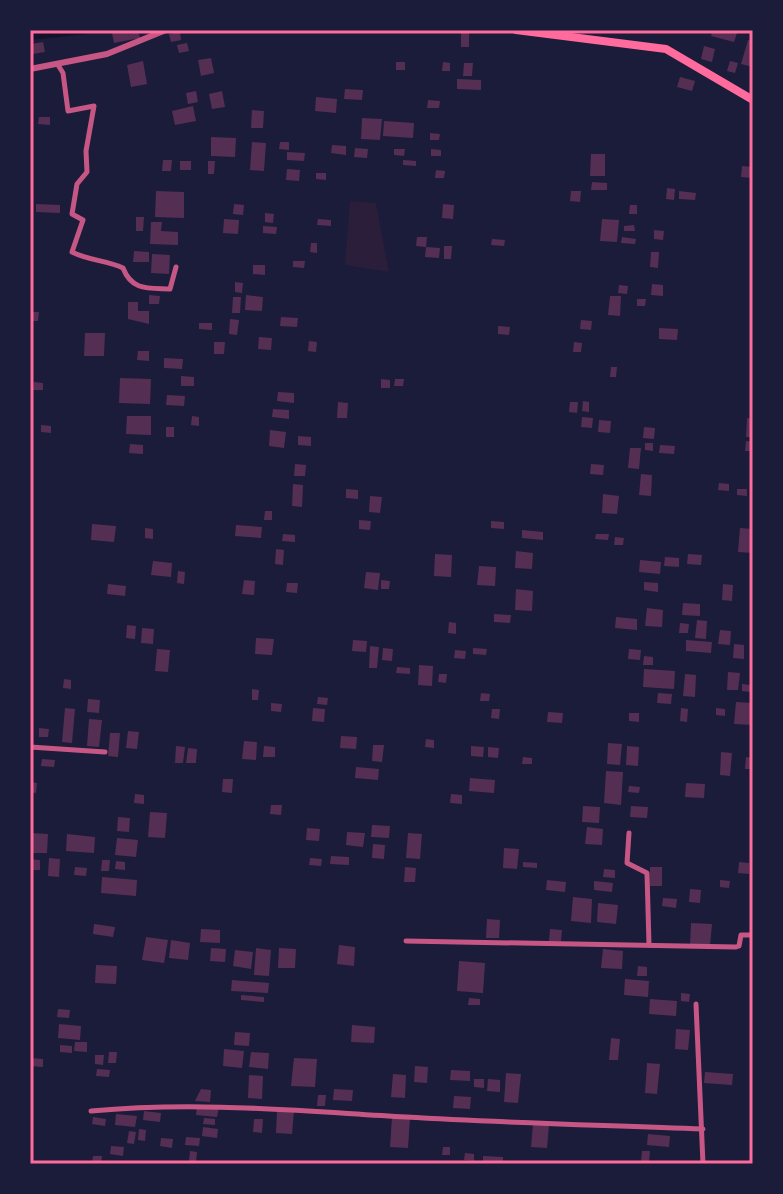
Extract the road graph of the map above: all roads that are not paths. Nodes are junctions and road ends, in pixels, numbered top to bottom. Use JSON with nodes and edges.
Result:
{"nodes":[{"id":1,"x":166,"y":30,"type":"edge"},
{"id":2,"x":516,"y":30,"type":"edge"},
{"id":3,"x":58,"y":65,"type":"junction"},
{"id":4,"x":30,"y":69,"type":"edge"},
{"id":5,"x":753,"y":100,"type":"edge"},
{"id":6,"x":176,"y":267,"type":"dead end"},
{"id":7,"x":30,"y":747,"type":"edge"},
{"id":8,"x":105,"y":752,"type":"dead end"},
{"id":9,"x":629,"y":833,"type":"dead end"},
{"id":10,"x":753,"y":935,"type":"edge"},
{"id":11,"x":406,"y":941,"type":"dead end"},
{"id":12,"x":649,"y":945,"type":"junction"},
{"id":13,"x":696,"y":1004,"type":"dead end"},
{"id":14,"x":91,"y":1111,"type":"dead end"},
{"id":15,"x":703,"y":1129,"type":"junction"},
{"id":16,"x":703,"y":1164,"type":"edge"}],
"edges":[{"from":1,"to":3,"type":"street"},
{"from":2,"to":5,"type":"main road"},
{"from":3,"to":4,"type":"street"},
{"from":3,"to":6,"type":"street"},
{"from":7,"to":8,"type":"street"},
{"from":9,"to":12,"type":"street"},
{"from":10,"to":12,"type":"street"},
{"from":11,"to":12,"type":"street"},
{"from":13,"to":15,"type":"street"},
{"from":14,"to":15,"type":"street"},
{"from":15,"to":16,"type":"street"}]}
